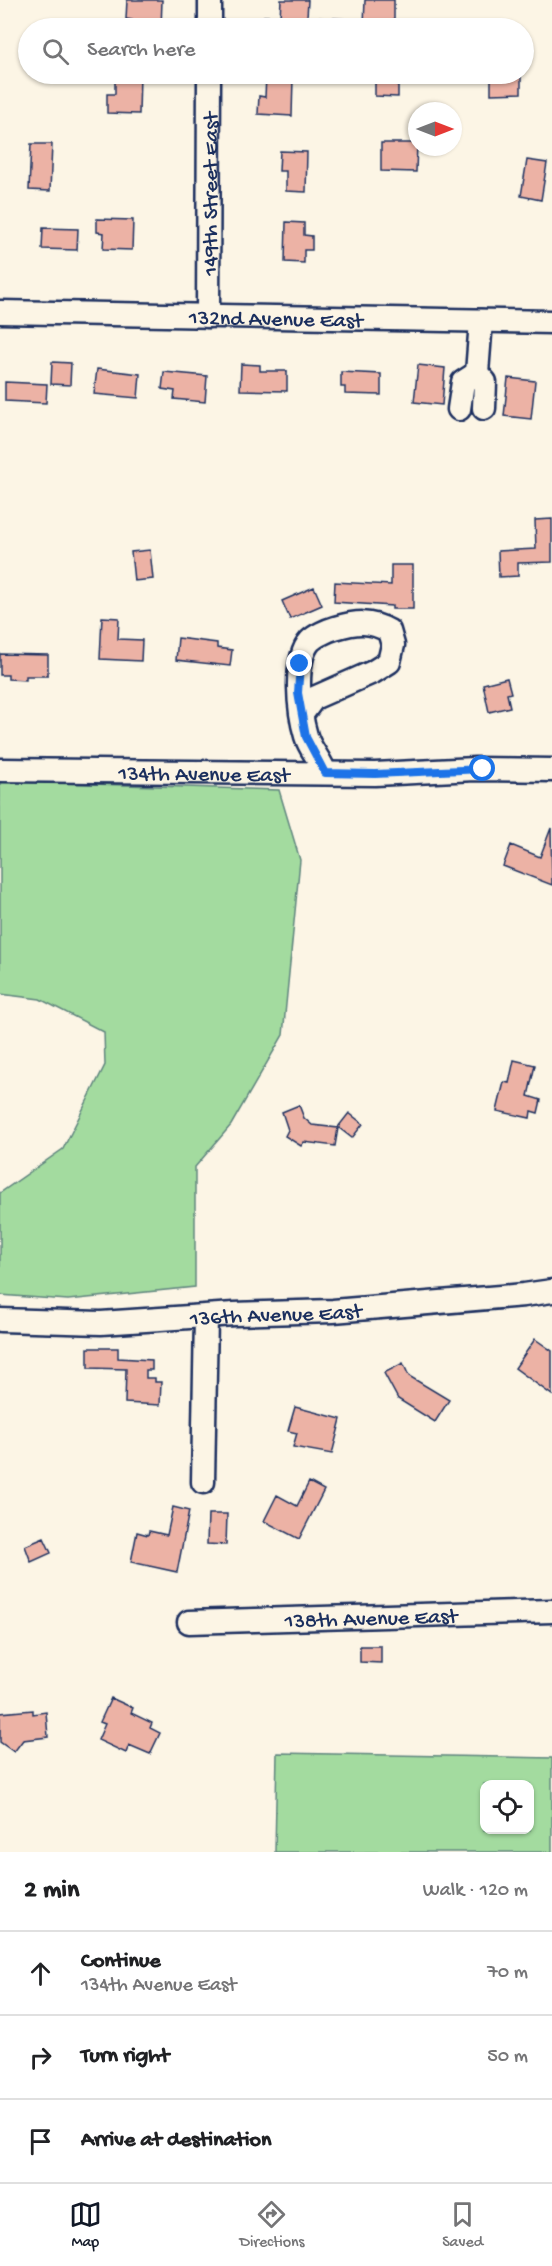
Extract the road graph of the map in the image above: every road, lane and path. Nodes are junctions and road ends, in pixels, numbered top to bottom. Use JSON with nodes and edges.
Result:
{"nodes":[{"id":1,"x":210,"y":0,"type":"edge"},
{"id":2,"x":210,"y":18,"type":"edge"},
{"id":3,"x":209,"y":84,"type":"edge"},
{"id":4,"x":0,"y":312,"type":"edge"},
{"id":5,"x":208,"y":315,"type":"junction"},
{"id":6,"x":481,"y":321,"type":"junction"},
{"id":7,"x":552,"y":322,"type":"edge"},
{"id":8,"x":477,"y":373,"type":"junction"},
{"id":9,"x":484,"y":408,"type":"dead end"},
{"id":10,"x":459,"y":409,"type":"dead end"},
{"id":11,"x":302,"y":714,"type":"junction"},
{"id":12,"x":0,"y":770,"type":"edge"},
{"id":13,"x":552,"y":770,"type":"edge"},
{"id":14,"x":325,"y":773,"type":"junction"},
{"id":15,"x":552,"y":1291,"type":"edge"},
{"id":16,"x":206,"y":1317,"type":"junction"},
{"id":17,"x":0,"y":1320,"type":"edge"},
{"id":18,"x":203,"y":1482,"type":"dead end"},
{"id":19,"x":552,"y":1611,"type":"edge"},
{"id":20,"x":189,"y":1622,"type":"dead end"}],
"edges":[{"from":1,"to":2,"type":"street"},
{"from":3,"to":5,"type":"street","name":"149th Street East"},
{"from":4,"to":5,"type":"street","name":"132nd Avenue East"},
{"from":5,"to":6,"type":"street","name":"132nd Avenue East"},
{"from":6,"to":7,"type":"street","name":"132nd Avenue East"},
{"from":6,"to":8,"type":"street"},
{"from":8,"to":9,"type":"street"},
{"from":8,"to":10,"type":"street"},
{"from":11,"to":11,"type":"street"},
{"from":11,"to":14,"type":"street"},
{"from":12,"to":14,"type":"street","name":"134th Avenue East"},
{"from":13,"to":14,"type":"street","name":"134th Avenue East"},
{"from":15,"to":16,"type":"street","name":"136th Avenue East"},
{"from":16,"to":17,"type":"street","name":"136th Avenue East"},
{"from":16,"to":18,"type":"street"},
{"from":19,"to":20,"type":"street","name":"138th Avenue East"}]}
